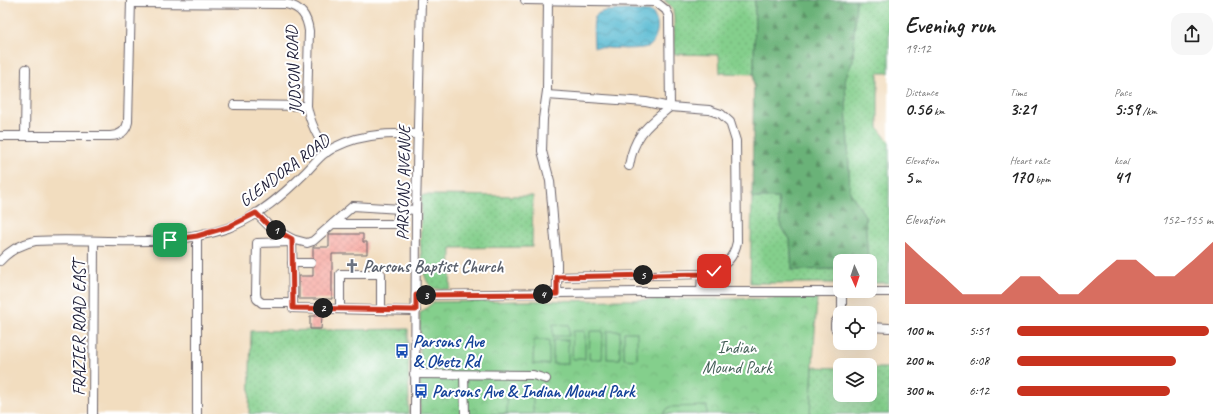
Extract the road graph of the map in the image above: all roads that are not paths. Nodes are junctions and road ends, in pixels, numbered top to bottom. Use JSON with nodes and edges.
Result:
{"nodes":[{"id":1,"x":421,"y":0,"type":"edge"},
{"id":2,"x":525,"y":0,"type":"edge"},
{"id":3,"x":548,"y":0,"type":"edge"},
{"id":4,"x":131,"y":2,"type":"edge"},
{"id":5,"x":26,"y":68,"type":"dead end"},
{"id":6,"x":546,"y":95,"type":"junction"},
{"id":7,"x":234,"y":105,"type":"dead end"},
{"id":8,"x":308,"y":106,"type":"junction"},
{"id":9,"x":670,"y":107,"type":"junction"},
{"id":10,"x":419,"y":134,"type":"junction"},
{"id":11,"x":0,"y":136,"type":"edge"},
{"id":12,"x":26,"y":136,"type":"junction"},
{"id":13,"x":327,"y":152,"type":"junction"},
{"id":14,"x":630,"y":166,"type":"dead end"},
{"id":15,"x":398,"y":210,"type":"junction"},
{"id":16,"x":416,"y":210,"type":"junction"},
{"id":17,"x":256,"y":213,"type":"junction"},
{"id":18,"x":332,"y":224,"type":"junction"},
{"id":19,"x":197,"y":236,"type":"junction"},
{"id":20,"x":94,"y":241,"type":"junction"},
{"id":21,"x":292,"y":241,"type":"junction"},
{"id":22,"x":2,"y":258,"type":"edge"},
{"id":23,"x":292,"y":263,"type":"junction"},
{"id":24,"x":311,"y":263,"type":"dead end"},
{"id":25,"x":702,"y":274,"type":"junction"},
{"id":26,"x":557,"y":277,"type":"junction"},
{"id":27,"x":701,"y":292,"type":"junction"},
{"id":28,"x":833,"y":292,"type":"edge"},
{"id":29,"x":877,"y":292,"type":"edge"},
{"id":30,"x":889,"y":292,"type":"edge"},
{"id":31,"x":557,"y":294,"type":"junction"},
{"id":32,"x":416,"y":295,"type":"junction"},
{"id":33,"x":293,"y":303,"type":"junction"},
{"id":34,"x":340,"y":309,"type":"junction"},
{"id":35,"x":381,"y":310,"type":"junction"},
{"id":36,"x":416,"y":310,"type":"junction"},
{"id":37,"x":877,"y":327,"type":"edge"},
{"id":38,"x":889,"y":328,"type":"edge"},
{"id":39,"x":414,"y":374,"type":"junction"},
{"id":40,"x":464,"y":375,"type":"junction"},
{"id":41,"x":546,"y":380,"type":"dead end"},
{"id":42,"x":93,"y":414,"type":"edge"},
{"id":43,"x":197,"y":414,"type":"edge"},
{"id":44,"x":415,"y":414,"type":"edge"},
{"id":45,"x":465,"y":414,"type":"edge"}],
"edges":[{"from":1,"to":10,"type":"street","name":"PARSONS AVENUE"},
{"from":2,"to":3,"type":"street"},
{"from":3,"to":6,"type":"street"},
{"from":3,"to":9,"type":"street"},
{"from":4,"to":8,"type":"street","name":"JUDSON ROAD"},
{"from":4,"to":12,"type":"street"},
{"from":5,"to":12,"type":"street"},
{"from":6,"to":9,"type":"street"},
{"from":6,"to":26,"type":"street"},
{"from":7,"to":8,"type":"street"},
{"from":8,"to":13,"type":"street","name":"JUDSON ROAD"},
{"from":9,"to":14,"type":"street"},
{"from":9,"to":25,"type":"street"},
{"from":10,"to":13,"type":"street","name":"GLENDORA ROAD"},
{"from":10,"to":16,"type":"street","name":"PARSONS AVENUE"},
{"from":11,"to":12,"type":"street"},
{"from":13,"to":17,"type":"street","name":"GLENDORA ROAD"},
{"from":15,"to":16,"type":"street"},
{"from":15,"to":18,"type":"street"},
{"from":15,"to":18,"type":"street"},
{"from":16,"to":32,"type":"street","name":"PARSONS AVENUE"},
{"from":17,"to":19,"type":"street","name":"GLENDORA ROAD"},
{"from":17,"to":21,"type":"street"},
{"from":18,"to":21,"type":"street"},
{"from":19,"to":20,"type":"street","name":"GLENDORA ROAD"},
{"from":19,"to":43,"type":"street"},
{"from":20,"to":22,"type":"street","name":"GLENDORA ROAD"},
{"from":20,"to":42,"type":"street","name":"FRAZIER ROAD EAST"},
{"from":21,"to":23,"type":"street"},
{"from":21,"to":33,"type":"street"},
{"from":23,"to":24,"type":"street"},
{"from":23,"to":33,"type":"street"},
{"from":25,"to":26,"type":"street"},
{"from":25,"to":27,"type":"street"},
{"from":26,"to":31,"type":"street"},
{"from":27,"to":28,"type":"street"},
{"from":27,"to":31,"type":"street"},
{"from":29,"to":30,"type":"street"},
{"from":31,"to":32,"type":"street"},
{"from":32,"to":36,"type":"street","name":"PARSONS AVENUE"},
{"from":33,"to":34,"type":"street"},
{"from":34,"to":35,"type":"street"},
{"from":34,"to":35,"type":"street"},
{"from":35,"to":36,"type":"street"},
{"from":36,"to":39,"type":"street","name":"PARSONS AVENUE"},
{"from":37,"to":38,"type":"street"},
{"from":39,"to":40,"type":"street"},
{"from":39,"to":44,"type":"street","name":"PARSONS AVENUE"},
{"from":40,"to":41,"type":"street"},
{"from":40,"to":45,"type":"street"}]}
